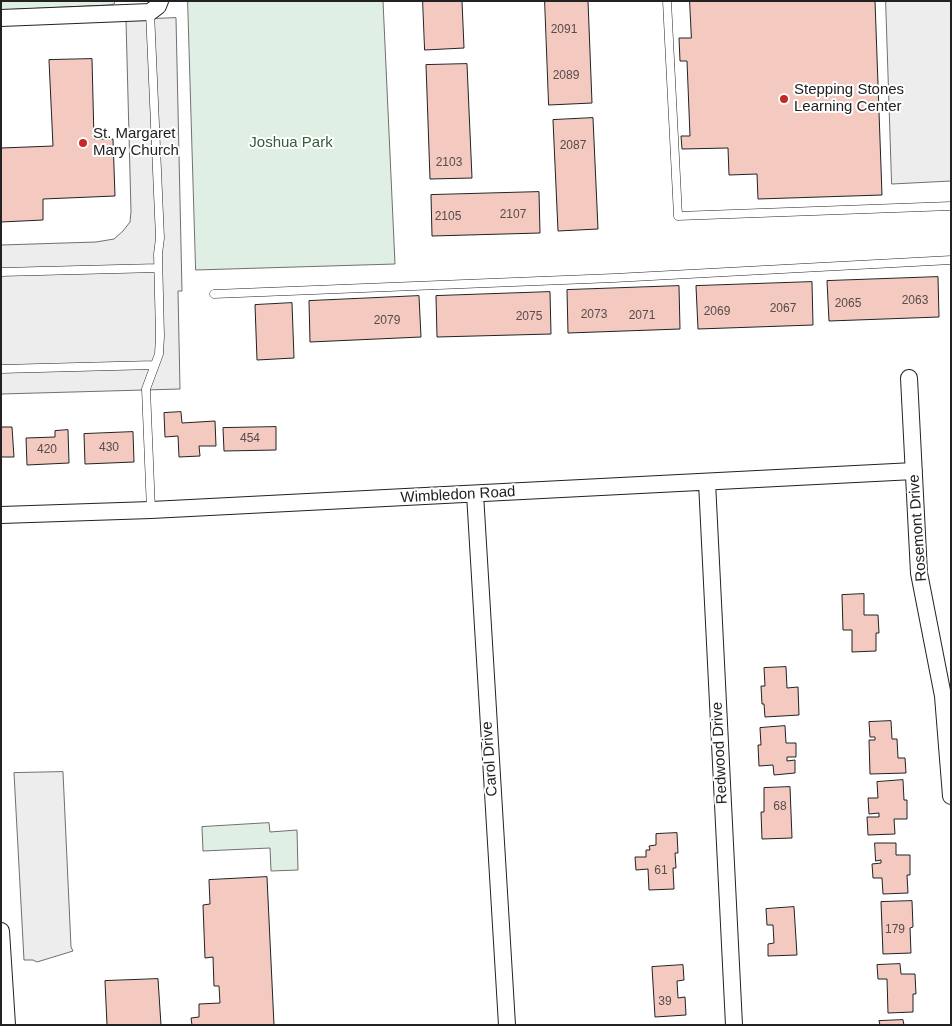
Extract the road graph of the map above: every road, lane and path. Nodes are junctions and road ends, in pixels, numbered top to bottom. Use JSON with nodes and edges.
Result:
{"nodes":[{"id":1,"x":667,"y":1,"type":"edge"},
{"id":2,"x":155,"y":6,"type":"edge"},
{"id":3,"x":1,"y":18,"type":"edge"},
{"id":4,"x":951,"y":206,"type":"edge"},
{"id":5,"x":951,"y":260,"type":"edge"},
{"id":6,"x":158,"y":268,"type":"junction"},
{"id":7,"x":1,"y":272,"type":"edge"},
{"id":8,"x":214,"y":294,"type":"dead end"},
{"id":9,"x":154,"y":365,"type":"junction"},
{"id":10,"x":1,"y":369,"type":"edge"},
{"id":11,"x":909,"y":378,"type":"dead end"},
{"id":12,"x":914,"y":471,"type":"junction"},
{"id":13,"x":707,"y":482,"type":"junction"},
{"id":14,"x":475,"y":494,"type":"junction"},
{"id":15,"x":151,"y":510,"type":"junction"},
{"id":16,"x":1,"y":515,"type":"edge"},
{"id":17,"x":951,"y":794,"type":"edge"},
{"id":18,"x":1,"y":930,"type":"edge"},
{"id":19,"x":3,"y":988,"type":"edge"},
{"id":20,"x":7,"y":1025,"type":"edge"},
{"id":21,"x":507,"y":1025,"type":"edge"},
{"id":22,"x":734,"y":1025,"type":"edge"}],
"edges":[{"from":1,"to":4,"type":"lane"},
{"from":2,"to":3,"type":"street"},
{"from":2,"to":6,"type":"lane"},
{"from":5,"to":8,"type":"lane"},
{"from":6,"to":7,"type":"lane"},
{"from":6,"to":9,"type":"lane"},
{"from":9,"to":10,"type":"lane"},
{"from":9,"to":15,"type":"lane"},
{"from":11,"to":12,"type":"street","name":"Rosemont Drive"},
{"from":12,"to":13,"type":"street","name":"Wimbledon Road"},
{"from":12,"to":17,"type":"street","name":"Rosemont Drive"},
{"from":13,"to":14,"type":"street","name":"Wimbledon Road"},
{"from":13,"to":22,"type":"street","name":"Redwood Drive"},
{"from":14,"to":15,"type":"street","name":"Wimbledon Road"},
{"from":14,"to":21,"type":"street","name":"Carol Drive"},
{"from":15,"to":16,"type":"street","name":"Wimbledon Road"},
{"from":18,"to":19,"type":"street"},
{"from":19,"to":20,"type":"street"}]}
